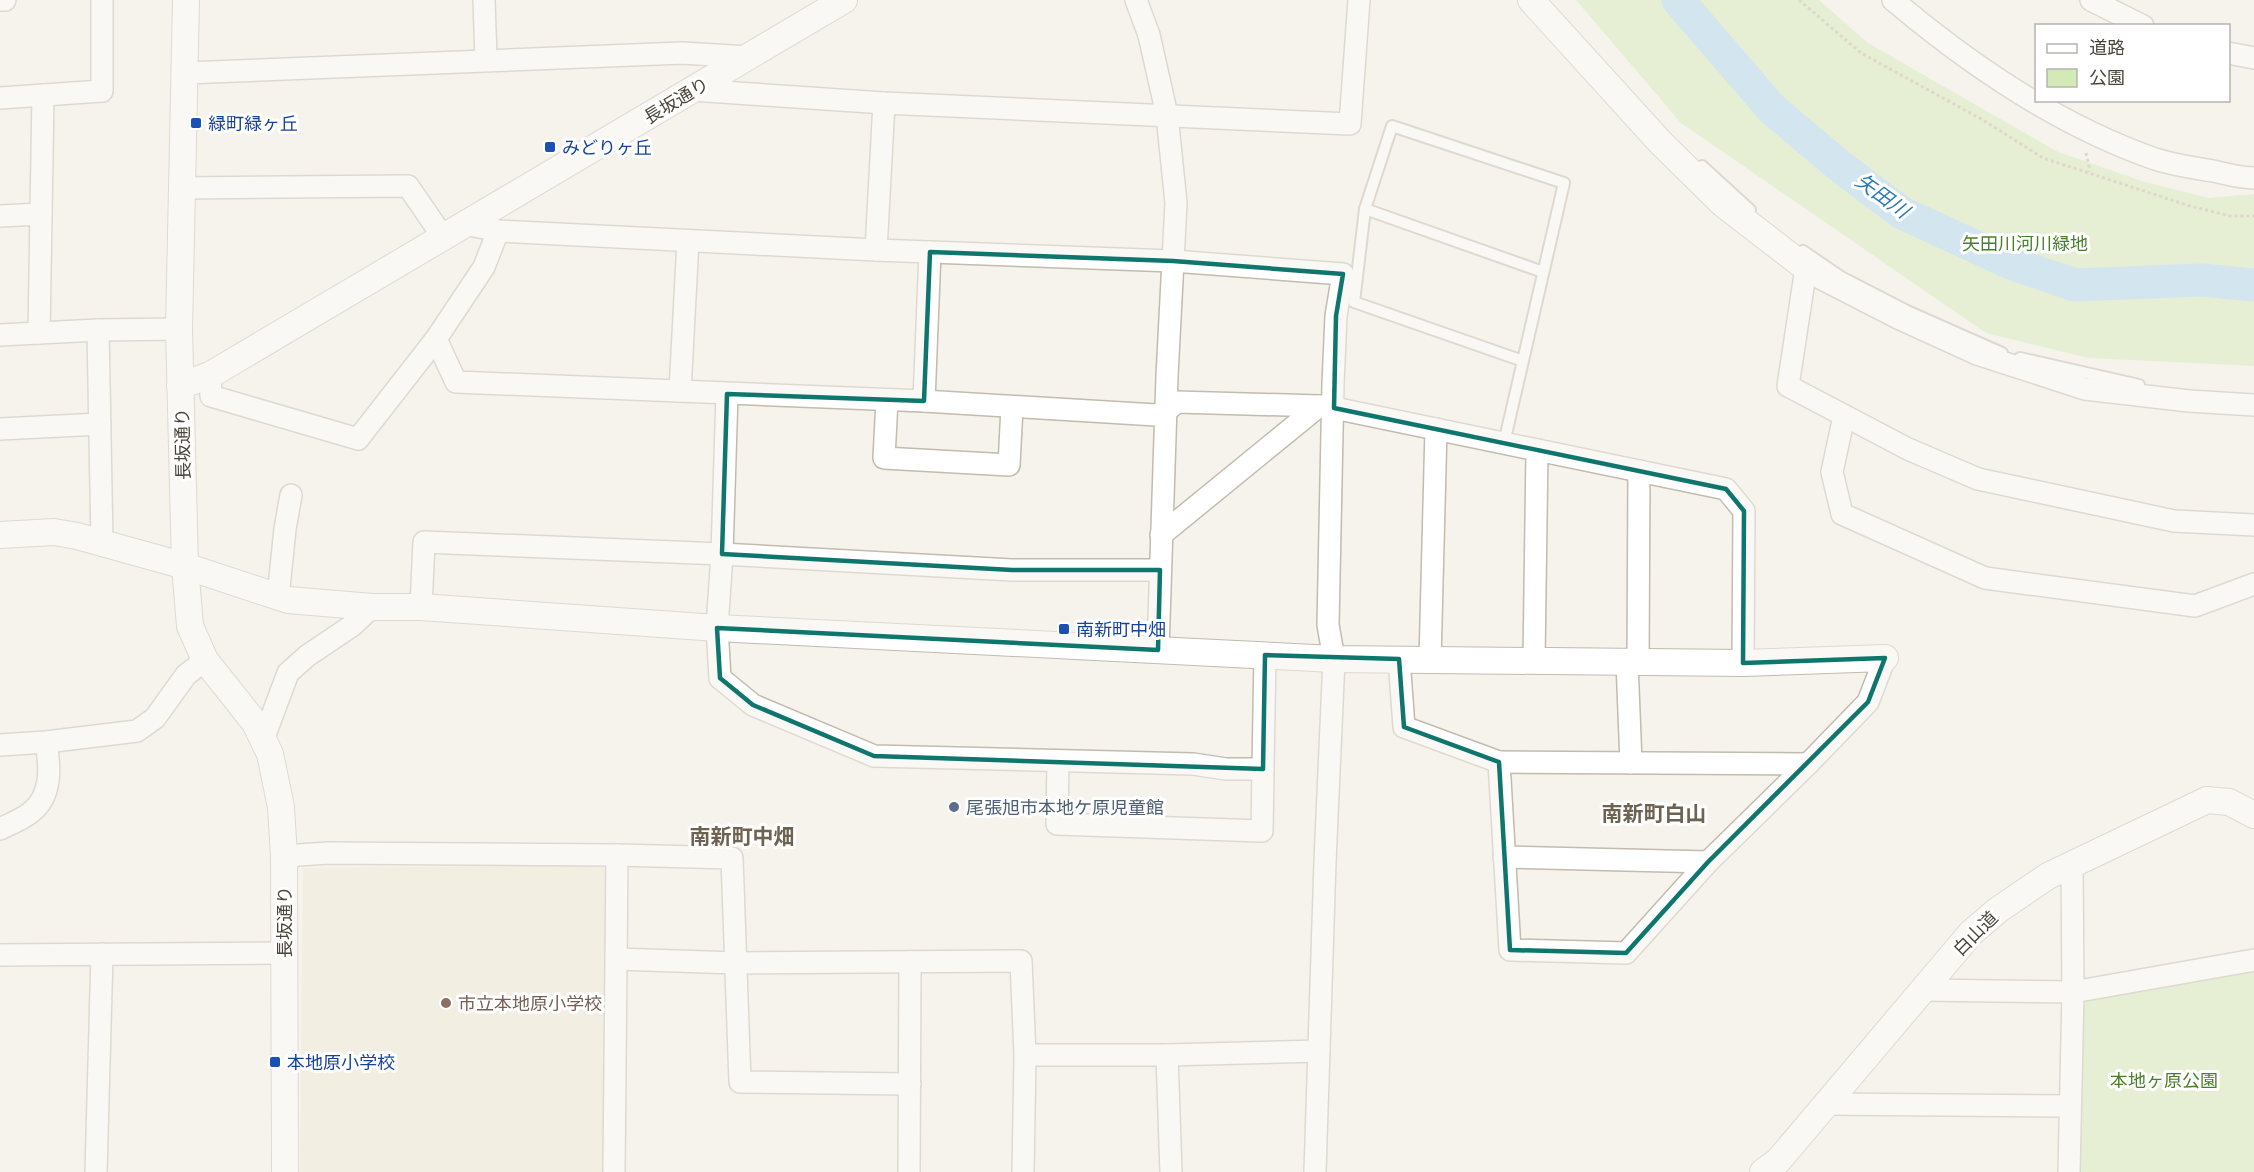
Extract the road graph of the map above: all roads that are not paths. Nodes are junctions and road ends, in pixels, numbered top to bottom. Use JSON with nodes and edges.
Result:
{"nodes":[{"id":1,"x":0,"y":0,"type":"edge"},
{"id":2,"x":5,"y":0,"type":"edge"},
{"id":3,"x":102,"y":0,"type":"edge"},
{"id":4,"x":186,"y":0,"type":"edge"},
{"id":5,"x":484,"y":0,"type":"edge"},
{"id":6,"x":844,"y":0,"type":"edge"},
{"id":7,"x":1136,"y":0,"type":"edge"},
{"id":8,"x":1359,"y":0,"type":"edge"},
{"id":9,"x":1531,"y":0,"type":"edge"},
{"id":10,"x":1545,"y":0,"type":"edge"},
{"id":11,"x":1893,"y":0,"type":"edge"},
{"id":12,"x":2091,"y":0,"type":"edge"},
{"id":13,"x":2139,"y":24,"type":"edge"},
{"id":14,"x":2230,"y":53,"type":"edge"},
{"id":15,"x":748,"y":57,"type":"junction"},
{"id":16,"x":2254,"y":58,"type":"edge"},
{"id":17,"x":486,"y":60,"type":"junction"},
{"id":18,"x":185,"y":73,"type":"junction"},
{"id":19,"x":692,"y":90,"type":"junction"},
{"id":20,"x":43,"y":96,"type":"junction"},
{"id":21,"x":1634,"y":96,"type":"dead end"},
{"id":22,"x":0,"y":98,"type":"edge"},
{"id":23,"x":2035,"y":99,"type":"edge"},
{"id":24,"x":2039,"y":102,"type":"edge"},
{"id":25,"x":884,"y":103,"type":"junction"},
{"id":26,"x":1167,"y":115,"type":"junction"},
{"id":27,"x":1697,"y":162,"type":"dead end"},
{"id":28,"x":2254,"y":178,"type":"edge"},
{"id":29,"x":182,"y":188,"type":"junction"},
{"id":30,"x":1365,"y":209,"type":"junction"},
{"id":31,"x":41,"y":214,"type":"junction"},
{"id":32,"x":0,"y":216,"type":"edge"},
{"id":33,"x":466,"y":224,"type":"junction"},
{"id":34,"x":498,"y":231,"type":"junction"},
{"id":35,"x":443,"y":237,"type":"junction"},
{"id":36,"x":688,"y":241,"type":"junction"},
{"id":37,"x":876,"y":250,"type":"junction"},
{"id":38,"x":930,"y":252,"type":"junction"},
{"id":39,"x":1173,"y":261,"type":"junction"},
{"id":40,"x":1806,"y":268,"type":"junction"},
{"id":41,"x":1543,"y":272,"type":"junction"},
{"id":42,"x":1349,"y":283,"type":"junction"},
{"id":43,"x":179,"y":329,"type":"junction"},
{"id":44,"x":98,"y":330,"type":"junction"},
{"id":45,"x":39,"y":333,"type":"junction"},
{"id":46,"x":0,"y":335,"type":"edge"},
{"id":47,"x":436,"y":339,"type":"junction"},
{"id":48,"x":1523,"y":361,"type":"junction"},
{"id":49,"x":210,"y":375,"type":"junction"},
{"id":50,"x":180,"y":386,"type":"junction"},
{"id":51,"x":680,"y":391,"type":"junction"},
{"id":52,"x":727,"y":394,"type":"junction"},
{"id":53,"x":2254,"y":396,"type":"edge"},
{"id":54,"x":887,"y":400,"type":"junction"},
{"id":55,"x":924,"y":401,"type":"junction"},
{"id":56,"x":2254,"y":405,"type":"edge"},
{"id":57,"x":1011,"y":407,"type":"junction"},
{"id":58,"x":1327,"y":407,"type":"junction"},
{"id":59,"x":1166,"y":411,"type":"junction"},
{"id":60,"x":1844,"y":416,"type":"junction"},
{"id":61,"x":100,"y":424,"type":"junction"},
{"id":62,"x":0,"y":429,"type":"edge"},
{"id":63,"x":1436,"y":429,"type":"junction"},
{"id":64,"x":1504,"y":443,"type":"junction"},
{"id":65,"x":1538,"y":450,"type":"junction"},
{"id":66,"x":1639,"y":471,"type":"junction"},
{"id":67,"x":291,"y":495,"type":"dead end"},
{"id":68,"x":2254,"y":525,"type":"edge"},
{"id":69,"x":0,"y":535,"type":"edge"},
{"id":70,"x":1161,"y":535,"type":"junction"},
{"id":71,"x":102,"y":542,"type":"junction"},
{"id":72,"x":722,"y":554,"type":"junction"},
{"id":73,"x":185,"y":566,"type":"junction"},
{"id":74,"x":1160,"y":570,"type":"junction"},
{"id":75,"x":2254,"y":584,"type":"edge"},
{"id":76,"x":278,"y":597,"type":"junction"},
{"id":77,"x":372,"y":607,"type":"junction"},
{"id":78,"x":420,"y":608,"type":"junction"},
{"id":79,"x":717,"y":628,"type":"junction"},
{"id":80,"x":1158,"y":650,"type":"junction"},
{"id":81,"x":1265,"y":655,"type":"junction"},
{"id":82,"x":1885,"y":658,"type":"joint"},
{"id":83,"x":1334,"y":659,"type":"junction"},
{"id":84,"x":204,"y":660,"type":"junction"},
{"id":85,"x":1399,"y":660,"type":"junction"},
{"id":86,"x":1430,"y":660,"type":"junction"},
{"id":87,"x":1534,"y":661,"type":"junction"},
{"id":88,"x":1633,"y":662,"type":"junction"},
{"id":89,"x":1743,"y":663,"type":"junction"},
{"id":90,"x":262,"y":740,"type":"junction"},
{"id":91,"x":46,"y":742,"type":"junction"},
{"id":92,"x":0,"y":745,"type":"edge"},
{"id":93,"x":1058,"y":761,"type":"junction"},
{"id":94,"x":1499,"y":762,"type":"junction"},
{"id":95,"x":1631,"y":763,"type":"junction"},
{"id":96,"x":1808,"y":764,"type":"junction"},
{"id":97,"x":1263,"y":769,"type":"junction"},
{"id":98,"x":2254,"y":814,"type":"edge"},
{"id":99,"x":0,"y":829,"type":"edge"},
{"id":100,"x":617,"y":855,"type":"junction"},
{"id":101,"x":284,"y":856,"type":"junction"},
{"id":102,"x":1504,"y":857,"type":"junction"},
{"id":103,"x":1708,"y":862,"type":"junction"},
{"id":104,"x":2072,"y":865,"type":"junction"},
{"id":105,"x":284,"y":953,"type":"junction"},
{"id":106,"x":102,"y":954,"type":"junction"},
{"id":107,"x":0,"y":956,"type":"edge"},
{"id":108,"x":617,"y":959,"type":"junction"},
{"id":109,"x":2254,"y":960,"type":"edge"},
{"id":110,"x":910,"y":962,"type":"junction"},
{"id":111,"x":736,"y":963,"type":"junction"},
{"id":112,"x":1923,"y":990,"type":"junction"},
{"id":113,"x":2073,"y":992,"type":"junction"},
{"id":114,"x":1319,"y":1051,"type":"junction"},
{"id":115,"x":1025,"y":1055,"type":"junction"},
{"id":116,"x":1167,"y":1055,"type":"junction"},
{"id":117,"x":910,"y":1084,"type":"junction"},
{"id":118,"x":1826,"y":1104,"type":"junction"},
{"id":119,"x":2069,"y":1106,"type":"junction"},
{"id":120,"x":1767,"y":1171,"type":"edge"},
{"id":121,"x":96,"y":1172,"type":"edge"},
{"id":122,"x":285,"y":1172,"type":"edge"},
{"id":123,"x":614,"y":1172,"type":"edge"},
{"id":124,"x":909,"y":1172,"type":"edge"},
{"id":125,"x":1023,"y":1172,"type":"edge"},
{"id":126,"x":1171,"y":1172,"type":"edge"},
{"id":127,"x":1315,"y":1172,"type":"edge"},
{"id":128,"x":2069,"y":1172,"type":"edge"}],
"edges":[{"from":1,"to":2,"type":"street"},
{"from":3,"to":20,"type":"street"},
{"from":4,"to":18,"type":"street"},
{"from":5,"to":17,"type":"street"},
{"from":6,"to":15,"type":"street","name":"長坂通り"},
{"from":7,"to":26,"type":"street"},
{"from":8,"to":26,"type":"street"},
{"from":9,"to":40,"type":"street"},
{"from":10,"to":21,"type":"lane"},
{"from":11,"to":23,"type":"street"},
{"from":12,"to":13,"type":"street"},
{"from":14,"to":16,"type":"street"},
{"from":15,"to":17,"type":"street"},
{"from":15,"to":19,"type":"street","name":"長坂通り"},
{"from":17,"to":18,"type":"street"},
{"from":18,"to":29,"type":"street"},
{"from":19,"to":25,"type":"street"},
{"from":19,"to":33,"type":"street","name":"長坂通り"},
{"from":20,"to":22,"type":"street"},
{"from":20,"to":31,"type":"street"},
{"from":24,"to":28,"type":"street"},
{"from":25,"to":26,"type":"street"},
{"from":25,"to":37,"type":"street"},
{"from":26,"to":39,"type":"street"},
{"from":27,"to":53,"type":"lane"},
{"from":29,"to":35,"type":"street"},
{"from":29,"to":43,"type":"street"},
{"from":30,"to":41,"type":"lane"},
{"from":30,"to":41,"type":"lane"},
{"from":30,"to":42,"type":"lane"},
{"from":31,"to":32,"type":"street"},
{"from":31,"to":45,"type":"street"},
{"from":33,"to":34,"type":"street"},
{"from":33,"to":35,"type":"street","name":"長坂通り"},
{"from":34,"to":36,"type":"street"},
{"from":34,"to":47,"type":"street"},
{"from":35,"to":49,"type":"street","name":"長坂通り"},
{"from":36,"to":37,"type":"street"},
{"from":36,"to":51,"type":"street"},
{"from":37,"to":38,"type":"street"},
{"from":38,"to":39,"type":"street"},
{"from":38,"to":55,"type":"street"},
{"from":39,"to":42,"type":"street"},
{"from":39,"to":59,"type":"street"},
{"from":40,"to":56,"type":"street"},
{"from":40,"to":60,"type":"street"},
{"from":41,"to":48,"type":"lane"},
{"from":42,"to":48,"type":"lane"},
{"from":42,"to":58,"type":"street"},
{"from":43,"to":44,"type":"street"},
{"from":43,"to":50,"type":"street"},
{"from":44,"to":45,"type":"street"},
{"from":44,"to":61,"type":"street"},
{"from":45,"to":46,"type":"street"},
{"from":47,"to":49,"type":"street"},
{"from":47,"to":51,"type":"street"},
{"from":48,"to":64,"type":"lane"},
{"from":49,"to":50,"type":"street","name":"長坂通り"},
{"from":50,"to":73,"type":"street","name":"長坂通り"},
{"from":51,"to":52,"type":"street"},
{"from":52,"to":54,"type":"street"},
{"from":52,"to":72,"type":"street"},
{"from":54,"to":55,"type":"street"},
{"from":54,"to":57,"type":"street"},
{"from":55,"to":57,"type":"street"},
{"from":57,"to":59,"type":"street"},
{"from":58,"to":59,"type":"street"},
{"from":58,"to":63,"type":"street"},
{"from":58,"to":70,"type":"street"},
{"from":58,"to":83,"type":"street"},
{"from":59,"to":70,"type":"street"},
{"from":60,"to":68,"type":"street"},
{"from":60,"to":75,"type":"street"},
{"from":61,"to":62,"type":"street"},
{"from":61,"to":71,"type":"street"},
{"from":63,"to":64,"type":"street"},
{"from":63,"to":86,"type":"street"},
{"from":64,"to":65,"type":"street"},
{"from":65,"to":66,"type":"street"},
{"from":65,"to":87,"type":"street"},
{"from":66,"to":88,"type":"street"},
{"from":66,"to":89,"type":"street"},
{"from":67,"to":76,"type":"street"},
{"from":69,"to":71,"type":"street"},
{"from":70,"to":74,"type":"street"},
{"from":71,"to":73,"type":"street"},
{"from":72,"to":74,"type":"street"},
{"from":72,"to":78,"type":"street"},
{"from":72,"to":79,"type":"street"},
{"from":73,"to":76,"type":"street"},
{"from":73,"to":84,"type":"street","name":"長坂通り"},
{"from":74,"to":80,"type":"street"},
{"from":76,"to":77,"type":"street"},
{"from":77,"to":78,"type":"street"},
{"from":77,"to":90,"type":"street"},
{"from":78,"to":79,"type":"street"},
{"from":79,"to":80,"type":"street"},
{"from":79,"to":93,"type":"street"},
{"from":80,"to":81,"type":"street"},
{"from":81,"to":83,"type":"street"},
{"from":81,"to":97,"type":"street"},
{"from":82,"to":89,"type":"street"},
{"from":82,"to":96,"type":"street"},
{"from":83,"to":85,"type":"street"},
{"from":83,"to":114,"type":"street"},
{"from":84,"to":90,"type":"street","name":"長坂通り"},
{"from":84,"to":91,"type":"street"},
{"from":85,"to":86,"type":"street"},
{"from":85,"to":94,"type":"street"},
{"from":86,"to":87,"type":"street"},
{"from":87,"to":88,"type":"street"},
{"from":88,"to":89,"type":"street"},
{"from":88,"to":95,"type":"street"},
{"from":90,"to":101,"type":"street","name":"長坂通り"},
{"from":91,"to":92,"type":"street"},
{"from":91,"to":99,"type":"street"},
{"from":93,"to":97,"type":"street"},
{"from":93,"to":97,"type":"street"},
{"from":94,"to":95,"type":"street"},
{"from":94,"to":102,"type":"street"},
{"from":95,"to":96,"type":"street"},
{"from":96,"to":103,"type":"street"},
{"from":98,"to":104,"type":"street","name":"白山道"},
{"from":100,"to":101,"type":"street"},
{"from":100,"to":108,"type":"street"},
{"from":100,"to":111,"type":"street"},
{"from":101,"to":105,"type":"street","name":"長坂通り"},
{"from":102,"to":103,"type":"street"},
{"from":102,"to":103,"type":"street"},
{"from":104,"to":112,"type":"street","name":"白山道"},
{"from":104,"to":113,"type":"street"},
{"from":105,"to":106,"type":"street"},
{"from":105,"to":122,"type":"street","name":"長坂通り"},
{"from":106,"to":107,"type":"street"},
{"from":106,"to":121,"type":"street"},
{"from":108,"to":111,"type":"street"},
{"from":108,"to":123,"type":"street"},
{"from":109,"to":113,"type":"street"},
{"from":110,"to":111,"type":"street"},
{"from":110,"to":115,"type":"street"},
{"from":110,"to":117,"type":"street"},
{"from":111,"to":117,"type":"street"},
{"from":112,"to":113,"type":"street"},
{"from":112,"to":118,"type":"street","name":"白山道"},
{"from":113,"to":119,"type":"street"},
{"from":114,"to":116,"type":"street"},
{"from":114,"to":127,"type":"street"},
{"from":115,"to":116,"type":"street"},
{"from":115,"to":125,"type":"street"},
{"from":116,"to":126,"type":"street"},
{"from":117,"to":124,"type":"street"},
{"from":118,"to":119,"type":"street"},
{"from":118,"to":120,"type":"street","name":"白山道"},
{"from":119,"to":128,"type":"street"}]}
